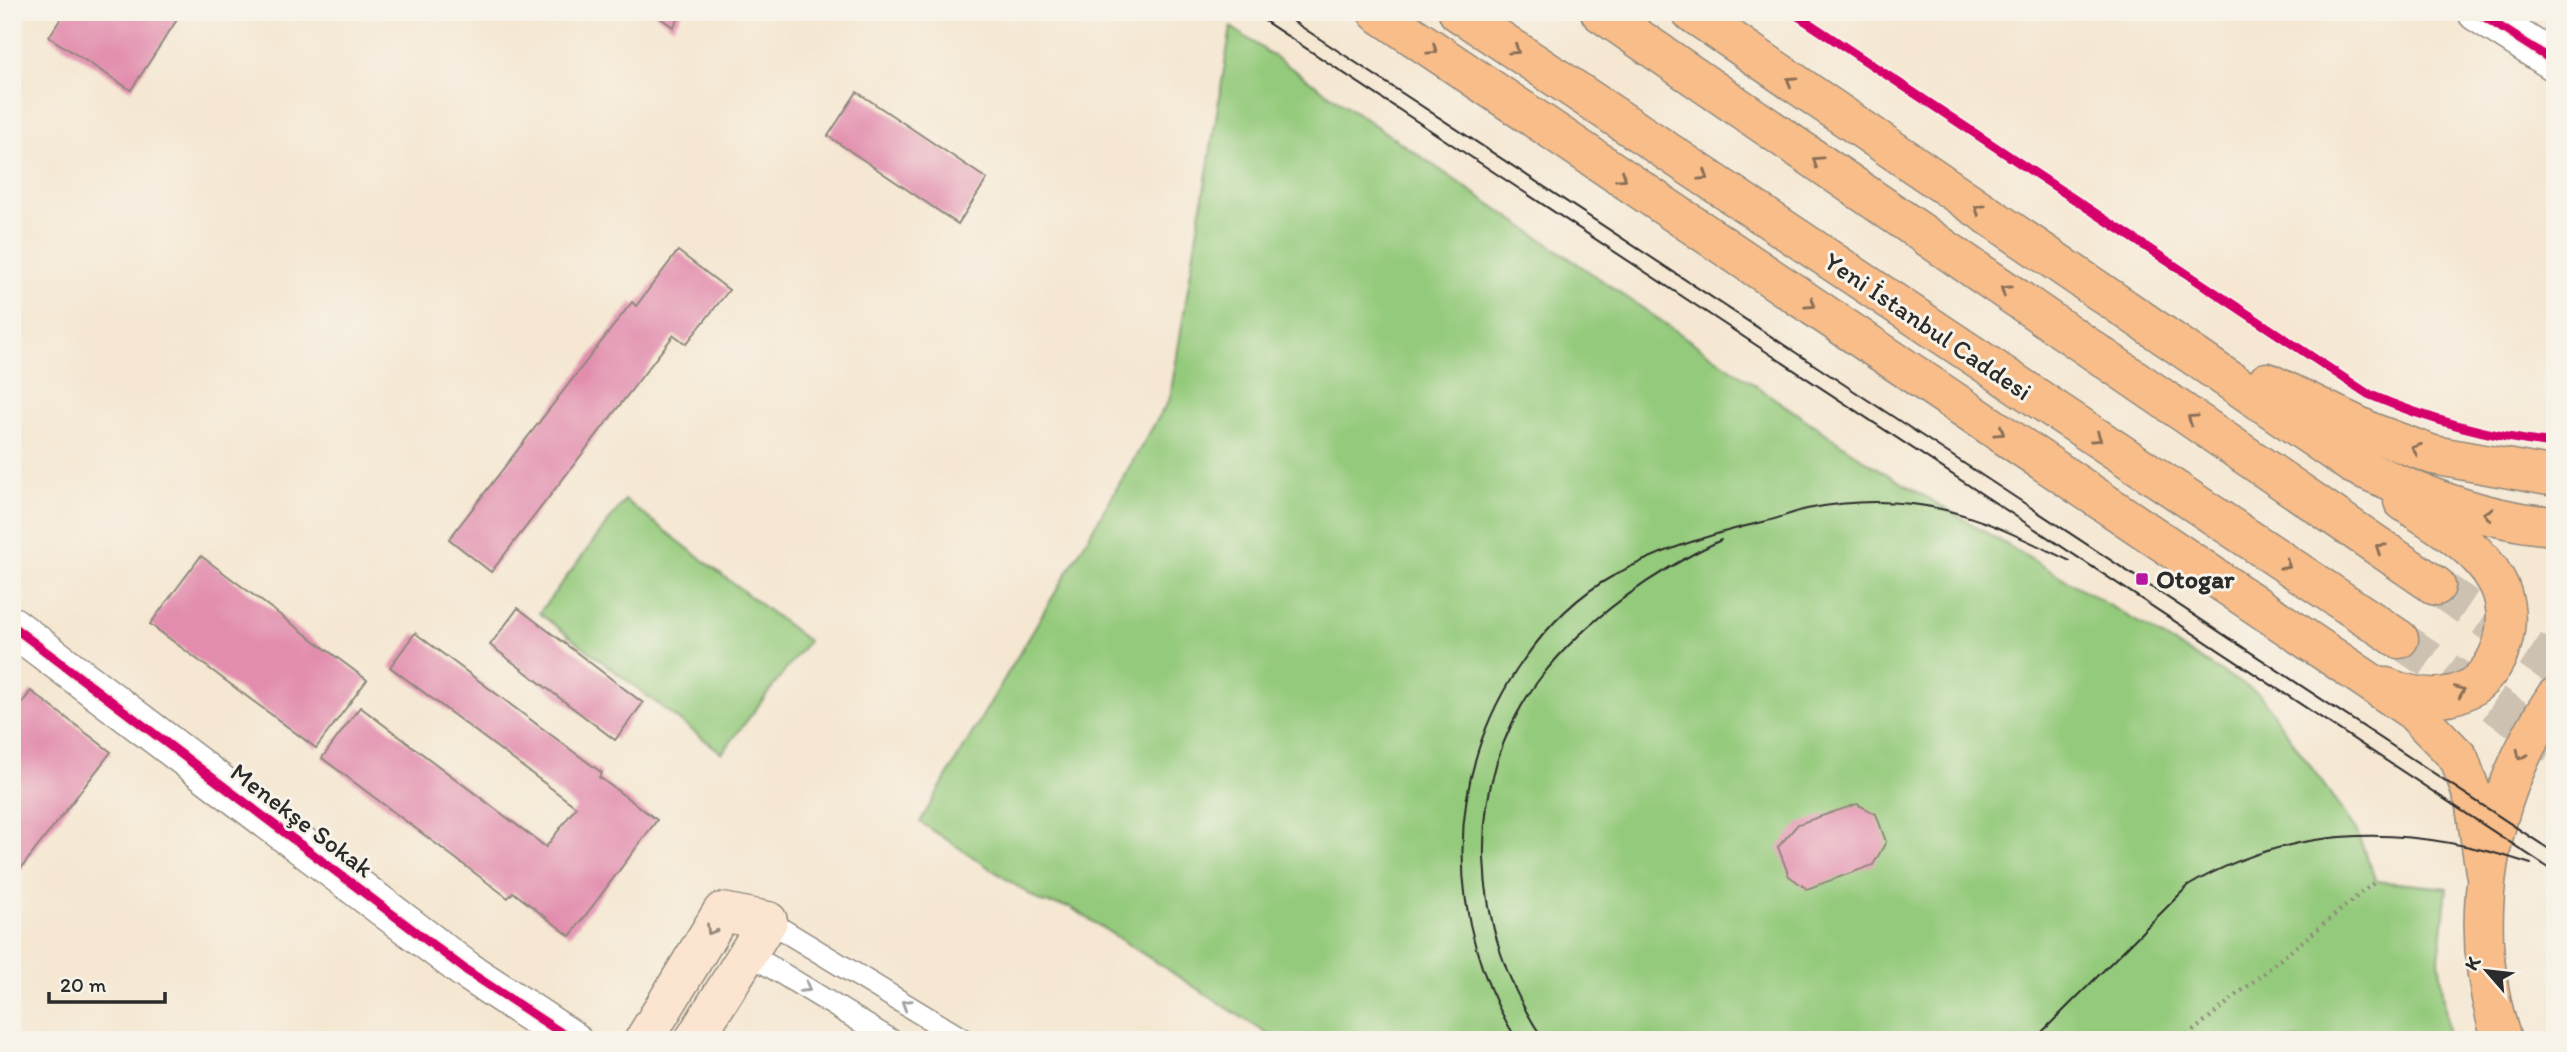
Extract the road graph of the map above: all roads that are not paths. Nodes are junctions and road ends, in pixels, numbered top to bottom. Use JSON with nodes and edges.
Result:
{"nodes":[{"id":1,"x":1377,"y":12,"type":"edge"},
{"id":2,"x":1458,"y":12,"type":"edge"},
{"id":3,"x":1600,"y":12,"type":"edge"},
{"id":4,"x":1691,"y":12,"type":"edge"},
{"id":5,"x":2477,"y":12,"type":"edge"},
{"id":6,"x":2555,"y":62,"type":"edge"},
{"id":7,"x":2136,"y":317,"type":"junction"},
{"id":8,"x":2352,"y":464,"type":"junction"},
{"id":9,"x":2555,"y":477,"type":"edge"},
{"id":10,"x":2555,"y":526,"type":"edge"},
{"id":11,"x":2436,"y":586,"type":"tunnel mouth"},
{"id":12,"x":12,"y":626,"type":"edge"},
{"id":13,"x":2399,"y":639,"type":"tunnel mouth"},
{"id":14,"x":2371,"y":681,"type":"junction"},
{"id":15,"x":2555,"y":696,"type":"edge"},
{"id":16,"x":2486,"y":872,"type":"junction"},
{"id":17,"x":768,"y":921,"type":"junction"},
{"id":18,"x":748,"y":953,"type":"junction"},
{"id":19,"x":572,"y":1040,"type":"edge"},
{"id":20,"x":644,"y":1040,"type":"edge"},
{"id":21,"x":694,"y":1040,"type":"edge"},
{"id":22,"x":891,"y":1040,"type":"edge"},
{"id":23,"x":964,"y":1040,"type":"edge"},
{"id":24,"x":2502,"y":1040,"type":"edge"}],
"edges":[{"from":1,"to":14,"type":"highway","one_way":true},
{"from":2,"to":13,"type":"highway","name":"Yeni İstanbul Caddesi","one_way":true},
{"from":11,"to":3,"type":"highway","one_way":true},
{"from":7,"to":4,"type":"highway","one_way":true},
{"from":5,"to":6,"type":"street"},
{"from":7,"to":8,"type":"highway"},
{"from":9,"to":7,"type":"highway","one_way":true},
{"from":10,"to":8,"type":"highway","one_way":true},
{"from":14,"to":8,"type":"highway","one_way":true},
{"from":12,"to":19,"type":"street","name":"Menekşe Sokak"},
{"from":14,"to":16,"type":"highway"},
{"from":15,"to":16,"type":"highway","one_way":true},
{"from":16,"to":24,"type":"highway"},
{"from":17,"to":18,"type":"street"},
{"from":17,"to":20,"type":"street","one_way":true},
{"from":23,"to":17,"type":"lane","one_way":true},
{"from":18,"to":21,"type":"street"},
{"from":18,"to":22,"type":"lane","one_way":true}]}
